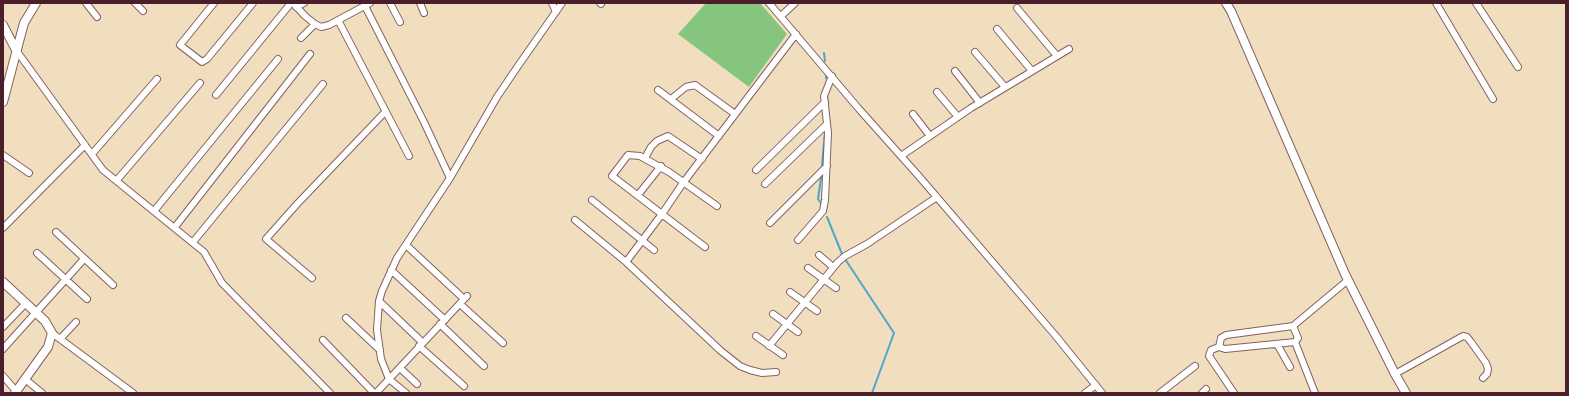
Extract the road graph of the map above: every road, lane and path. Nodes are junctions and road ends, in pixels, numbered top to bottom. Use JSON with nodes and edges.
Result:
{"nodes":[{"id":1,"x":36,"y":3,"type":"edge"},
{"id":2,"x":86,"y":3,"type":"edge"},
{"id":3,"x":136,"y":3,"type":"edge"},
{"id":4,"x":214,"y":3,"type":"edge"},
{"id":5,"x":253,"y":3,"type":"edge"},
{"id":6,"x":304,"y":3,"type":"edge"},
{"id":7,"x":390,"y":3,"type":"edge"},
{"id":8,"x":420,"y":3,"type":"edge"},
{"id":9,"x":552,"y":3,"type":"edge"},
{"id":10,"x":562,"y":3,"type":"edge"},
{"id":11,"x":769,"y":3,"type":"edge"},
{"id":12,"x":795,"y":3,"type":"edge"},
{"id":13,"x":1226,"y":3,"type":"edge"},
{"id":14,"x":1436,"y":3,"type":"edge"},
{"id":15,"x":1476,"y":3,"type":"edge"},
{"id":16,"x":293,"y":4,"type":"edge"},
{"id":17,"x":368,"y":4,"type":"edge"},
{"id":18,"x":1017,"y":8,"type":"dead end"},
{"id":19,"x":143,"y":11,"type":"dead end"},
{"id":20,"x":556,"y":12,"type":"junction"},
{"id":21,"x":424,"y":13,"type":"dead end"},
{"id":22,"x":781,"y":16,"type":"junction"},
{"id":23,"x":97,"y":17,"type":"dead end"},
{"id":24,"x":338,"y":20,"type":"junction"},
{"id":25,"x":400,"y":22,"type":"dead end"},
{"id":26,"x":315,"y":24,"type":"junction"},
{"id":27,"x":3,"y":25,"type":"edge"},
{"id":28,"x":996,"y":29,"type":"dead end"},
{"id":29,"x":796,"y":34,"type":"junction"},
{"id":30,"x":6,"y":36,"type":"edge"},
{"id":31,"x":301,"y":38,"type":"dead end"},
{"id":32,"x":1070,"y":49,"type":"dead end"},
{"id":33,"x":16,"y":50,"type":"junction"},
{"id":34,"x":975,"y":52,"type":"dead end"},
{"id":35,"x":310,"y":54,"type":"dead end"},
{"id":36,"x":1057,"y":56,"type":"junction"},
{"id":37,"x":278,"y":59,"type":"dead end"},
{"id":38,"x":1518,"y":67,"type":"dead end"},
{"id":39,"x":955,"y":71,"type":"dead end"},
{"id":40,"x":1032,"y":71,"type":"junction"},
{"id":41,"x":832,"y":76,"type":"junction"},
{"id":42,"x":157,"y":79,"type":"dead end"},
{"id":43,"x":200,"y":83,"type":"dead end"},
{"id":44,"x":323,"y":84,"type":"dead end"},
{"id":45,"x":1005,"y":87,"type":"junction"},
{"id":46,"x":658,"y":90,"type":"dead end"},
{"id":47,"x":937,"y":92,"type":"dead end"},
{"id":48,"x":216,"y":95,"type":"dead end"},
{"id":49,"x":1493,"y":98,"type":"dead end"},
{"id":50,"x":671,"y":100,"type":"junction"},
{"id":51,"x":3,"y":102,"type":"edge"},
{"id":52,"x":980,"y":103,"type":"junction"},
{"id":53,"x":825,"y":104,"type":"junction"},
{"id":54,"x":385,"y":112,"type":"junction"},
{"id":55,"x":735,"y":114,"type":"junction"},
{"id":56,"x":913,"y":114,"type":"dead end"},
{"id":57,"x":958,"y":117,"type":"junction"},
{"id":58,"x":826,"y":125,"type":"junction"},
{"id":59,"x":719,"y":136,"type":"junction"},
{"id":60,"x":930,"y":136,"type":"junction"},
{"id":61,"x":85,"y":145,"type":"junction"},
{"id":62,"x":92,"y":154,"type":"junction"},
{"id":63,"x":3,"y":155,"type":"edge"},
{"id":64,"x":409,"y":156,"type":"dead end"},
{"id":65,"x":901,"y":156,"type":"junction"},
{"id":66,"x":645,"y":158,"type":"junction"},
{"id":67,"x":702,"y":159,"type":"junction"},
{"id":68,"x":661,"y":166,"type":"junction"},
{"id":69,"x":827,"y":166,"type":"junction"},
{"id":70,"x":756,"y":170,"type":"dead end"},
{"id":71,"x":29,"y":173,"type":"dead end"},
{"id":72,"x":450,"y":178,"type":"junction"},
{"id":73,"x":117,"y":180,"type":"junction"},
{"id":74,"x":683,"y":183,"type":"junction"},
{"id":75,"x":765,"y":184,"type":"dead end"},
{"id":76,"x":638,"y":195,"type":"junction"},
{"id":77,"x":937,"y":197,"type":"junction"},
{"id":78,"x":592,"y":200,"type":"dead end"},
{"id":79,"x":717,"y":206,"type":"dead end"},
{"id":80,"x":154,"y":211,"type":"junction"},
{"id":81,"x":662,"y":214,"type":"junction"},
{"id":82,"x":575,"y":220,"type":"dead end"},
{"id":83,"x":770,"y":224,"type":"dead end"},
{"id":84,"x":3,"y":228,"type":"edge"},
{"id":85,"x":175,"y":228,"type":"junction"},
{"id":86,"x":56,"y":232,"type":"dead end"},
{"id":87,"x":798,"y":240,"type":"dead end"},
{"id":88,"x":643,"y":241,"type":"junction"},
{"id":89,"x":193,"y":242,"type":"junction"},
{"id":90,"x":406,"y":245,"type":"junction"},
{"id":91,"x":705,"y":246,"type":"dead end"},
{"id":92,"x":654,"y":250,"type":"dead end"},
{"id":93,"x":37,"y":253,"type":"dead end"},
{"id":94,"x":818,"y":255,"type":"dead end"},
{"id":95,"x":84,"y":259,"type":"junction"},
{"id":96,"x":626,"y":262,"type":"junction"},
{"id":97,"x":833,"y":267,"type":"junction"},
{"id":98,"x":808,"y":268,"type":"dead end"},
{"id":99,"x":391,"y":270,"type":"junction"},
{"id":100,"x":312,"y":278,"type":"dead end"},
{"id":101,"x":65,"y":280,"type":"junction"},
{"id":102,"x":822,"y":280,"type":"junction"},
{"id":103,"x":1348,"y":280,"type":"junction"},
{"id":104,"x":3,"y":282,"type":"edge"},
{"id":105,"x":113,"y":285,"type":"dead end"},
{"id":106,"x":836,"y":288,"type":"dead end"},
{"id":107,"x":790,"y":292,"type":"dead end"},
{"id":108,"x":87,"y":299,"type":"dead end"},
{"id":109,"x":464,"y":300,"type":"junction"},
{"id":110,"x":379,"y":301,"type":"junction"},
{"id":111,"x":804,"y":302,"type":"junction"},
{"id":112,"x":26,"y":303,"type":"junction"},
{"id":113,"x":817,"y":311,"type":"dead end"},
{"id":114,"x":36,"y":312,"type":"junction"},
{"id":115,"x":773,"y":314,"type":"dead end"},
{"id":116,"x":346,"y":318,"type":"dead end"},
{"id":117,"x":76,"y":322,"type":"dead end"},
{"id":118,"x":442,"y":322,"type":"junction"},
{"id":119,"x":786,"y":324,"type":"junction"},
{"id":120,"x":1294,"y":326,"type":"junction"},
{"id":121,"x":3,"y":327,"type":"edge"},
{"id":122,"x":52,"y":332,"type":"junction"},
{"id":123,"x":798,"y":332,"type":"dead end"},
{"id":124,"x":756,"y":336,"type":"dead end"},
{"id":125,"x":60,"y":339,"type":"junction"},
{"id":126,"x":323,"y":340,"type":"dead end"},
{"id":127,"x":1295,"y":342,"type":"junction"},
{"id":128,"x":502,"y":343,"type":"dead end"},
{"id":129,"x":421,"y":344,"type":"junction"},
{"id":130,"x":1277,"y":344,"type":"junction"},
{"id":131,"x":769,"y":346,"type":"junction"},
{"id":132,"x":1219,"y":346,"type":"junction"},
{"id":133,"x":3,"y":349,"type":"edge"},
{"id":134,"x":380,"y":350,"type":"junction"},
{"id":135,"x":782,"y":355,"type":"dead end"},
{"id":136,"x":484,"y":366,"type":"dead end"},
{"id":137,"x":1195,"y":366,"type":"dead end"},
{"id":138,"x":1290,"y":367,"type":"dead end"},
{"id":139,"x":400,"y":368,"type":"junction"},
{"id":140,"x":776,"y":372,"type":"dead end"},
{"id":141,"x":1395,"y":374,"type":"junction"},
{"id":142,"x":3,"y":376,"type":"edge"},
{"id":143,"x":1483,"y":378,"type":"dead end"},
{"id":144,"x":25,"y":379,"type":"junction"},
{"id":145,"x":389,"y":379,"type":"junction"},
{"id":146,"x":417,"y":384,"type":"dead end"},
{"id":147,"x":1096,"y":385,"type":"junction"},
{"id":148,"x":464,"y":386,"type":"dead end"},
{"id":149,"x":16,"y":392,"type":"edge"},
{"id":150,"x":42,"y":393,"type":"edge"},
{"id":151,"x":133,"y":393,"type":"edge"},
{"id":152,"x":330,"y":393,"type":"edge"},
{"id":153,"x":375,"y":393,"type":"edge"},
{"id":154,"x":406,"y":393,"type":"edge"},
{"id":155,"x":1085,"y":393,"type":"edge"},
{"id":156,"x":1102,"y":393,"type":"edge"},
{"id":157,"x":1160,"y":393,"type":"edge"},
{"id":158,"x":1234,"y":393,"type":"edge"},
{"id":159,"x":1316,"y":393,"type":"edge"},
{"id":160,"x":1406,"y":393,"type":"edge"}],
"edges":[{"from":1,"to":33,"type":"street"},
{"from":2,"to":23,"type":"street"},
{"from":3,"to":19,"type":"street"},
{"from":4,"to":5,"type":"street"},
{"from":6,"to":16,"type":"street"},
{"from":7,"to":25,"type":"street"},
{"from":8,"to":21,"type":"street"},
{"from":9,"to":20,"type":"street"},
{"from":10,"to":20,"type":"street"},
{"from":11,"to":22,"type":"street"},
{"from":12,"to":22,"type":"street"},
{"from":13,"to":103,"type":"street"},
{"from":14,"to":49,"type":"street"},
{"from":15,"to":38,"type":"street"},
{"from":16,"to":26,"type":"street"},
{"from":16,"to":48,"type":"street"},
{"from":17,"to":24,"type":"street"},
{"from":17,"to":72,"type":"street"},
{"from":18,"to":36,"type":"street"},
{"from":20,"to":72,"type":"street"},
{"from":22,"to":29,"type":"street"},
{"from":24,"to":26,"type":"street"},
{"from":24,"to":54,"type":"street"},
{"from":26,"to":31,"type":"street"},
{"from":27,"to":30,"type":"street"},
{"from":28,"to":40,"type":"street"},
{"from":29,"to":41,"type":"street"},
{"from":29,"to":55,"type":"street"},
{"from":30,"to":33,"type":"street"},
{"from":32,"to":36,"type":"street"},
{"from":33,"to":51,"type":"street"},
{"from":33,"to":61,"type":"street"},
{"from":34,"to":45,"type":"street"},
{"from":35,"to":85,"type":"street"},
{"from":36,"to":40,"type":"street"},
{"from":37,"to":80,"type":"street"},
{"from":39,"to":52,"type":"street"},
{"from":40,"to":45,"type":"street"},
{"from":41,"to":53,"type":"street"},
{"from":41,"to":65,"type":"street"},
{"from":42,"to":62,"type":"street"},
{"from":43,"to":73,"type":"street"},
{"from":44,"to":89,"type":"street"},
{"from":45,"to":52,"type":"street"},
{"from":46,"to":50,"type":"street"},
{"from":47,"to":57,"type":"street"},
{"from":50,"to":55,"type":"street"},
{"from":50,"to":59,"type":"street"},
{"from":52,"to":57,"type":"street"},
{"from":53,"to":58,"type":"street"},
{"from":53,"to":70,"type":"street"},
{"from":54,"to":64,"type":"street"},
{"from":54,"to":100,"type":"street"},
{"from":55,"to":59,"type":"street"},
{"from":56,"to":60,"type":"street"},
{"from":57,"to":60,"type":"street"},
{"from":58,"to":69,"type":"street"},
{"from":58,"to":75,"type":"street"},
{"from":59,"to":67,"type":"street"},
{"from":60,"to":65,"type":"street"},
{"from":61,"to":62,"type":"street"},
{"from":61,"to":84,"type":"street"},
{"from":62,"to":73,"type":"street"},
{"from":63,"to":71,"type":"street"},
{"from":65,"to":77,"type":"street"},
{"from":66,"to":67,"type":"street"},
{"from":66,"to":68,"type":"street"},
{"from":66,"to":76,"type":"street"},
{"from":67,"to":74,"type":"street"},
{"from":68,"to":74,"type":"street"},
{"from":68,"to":76,"type":"street"},
{"from":69,"to":83,"type":"street"},
{"from":69,"to":87,"type":"street"},
{"from":72,"to":90,"type":"street"},
{"from":73,"to":80,"type":"street"},
{"from":74,"to":79,"type":"street"},
{"from":74,"to":81,"type":"street"},
{"from":76,"to":81,"type":"street"},
{"from":77,"to":97,"type":"street"},
{"from":77,"to":147,"type":"street"},
{"from":78,"to":88,"type":"street"},
{"from":80,"to":85,"type":"street"},
{"from":81,"to":88,"type":"street"},
{"from":81,"to":91,"type":"street"},
{"from":82,"to":96,"type":"street"},
{"from":85,"to":89,"type":"street"},
{"from":86,"to":95,"type":"street"},
{"from":88,"to":92,"type":"street"},
{"from":88,"to":96,"type":"street"},
{"from":89,"to":152,"type":"street"},
{"from":90,"to":99,"type":"street"},
{"from":90,"to":109,"type":"street"},
{"from":93,"to":101,"type":"street"},
{"from":94,"to":97,"type":"street"},
{"from":95,"to":101,"type":"street"},
{"from":95,"to":105,"type":"street"},
{"from":96,"to":140,"type":"street"},
{"from":97,"to":102,"type":"street"},
{"from":98,"to":102,"type":"street"},
{"from":99,"to":110,"type":"street"},
{"from":99,"to":118,"type":"street"},
{"from":101,"to":108,"type":"street"},
{"from":101,"to":114,"type":"street"},
{"from":102,"to":106,"type":"street"},
{"from":102,"to":111,"type":"street"},
{"from":103,"to":120,"type":"street"},
{"from":103,"to":141,"type":"street"},
{"from":104,"to":112,"type":"street"},
{"from":107,"to":111,"type":"street"},
{"from":109,"to":118,"type":"street"},
{"from":109,"to":128,"type":"street"},
{"from":110,"to":129,"type":"street"},
{"from":110,"to":134,"type":"street"},
{"from":111,"to":113,"type":"street"},
{"from":111,"to":119,"type":"street"},
{"from":112,"to":114,"type":"street"},
{"from":112,"to":121,"type":"street"},
{"from":114,"to":122,"type":"street"},
{"from":114,"to":133,"type":"street"},
{"from":115,"to":119,"type":"street"},
{"from":116,"to":134,"type":"street"},
{"from":117,"to":125,"type":"street"},
{"from":118,"to":129,"type":"street"},
{"from":118,"to":136,"type":"street"},
{"from":119,"to":123,"type":"street"},
{"from":119,"to":131,"type":"street"},
{"from":120,"to":127,"type":"street"},
{"from":120,"to":132,"type":"street"},
{"from":122,"to":125,"type":"street"},
{"from":122,"to":144,"type":"street"},
{"from":124,"to":131,"type":"street"},
{"from":125,"to":151,"type":"street"},
{"from":126,"to":153,"type":"street"},
{"from":127,"to":130,"type":"street"},
{"from":127,"to":159,"type":"street"},
{"from":129,"to":139,"type":"street"},
{"from":129,"to":148,"type":"street"},
{"from":130,"to":132,"type":"street"},
{"from":130,"to":138,"type":"street"},
{"from":131,"to":135,"type":"street"},
{"from":132,"to":158,"type":"street"},
{"from":134,"to":145,"type":"street"},
{"from":137,"to":157,"type":"street"},
{"from":139,"to":145,"type":"street"},
{"from":139,"to":146,"type":"street"},
{"from":141,"to":143,"type":"street"},
{"from":141,"to":160,"type":"street"},
{"from":142,"to":149,"type":"street"},
{"from":144,"to":149,"type":"street"},
{"from":144,"to":150,"type":"street"},
{"from":145,"to":153,"type":"street"},
{"from":145,"to":154,"type":"street"},
{"from":147,"to":155,"type":"street"},
{"from":147,"to":156,"type":"street"}]}
